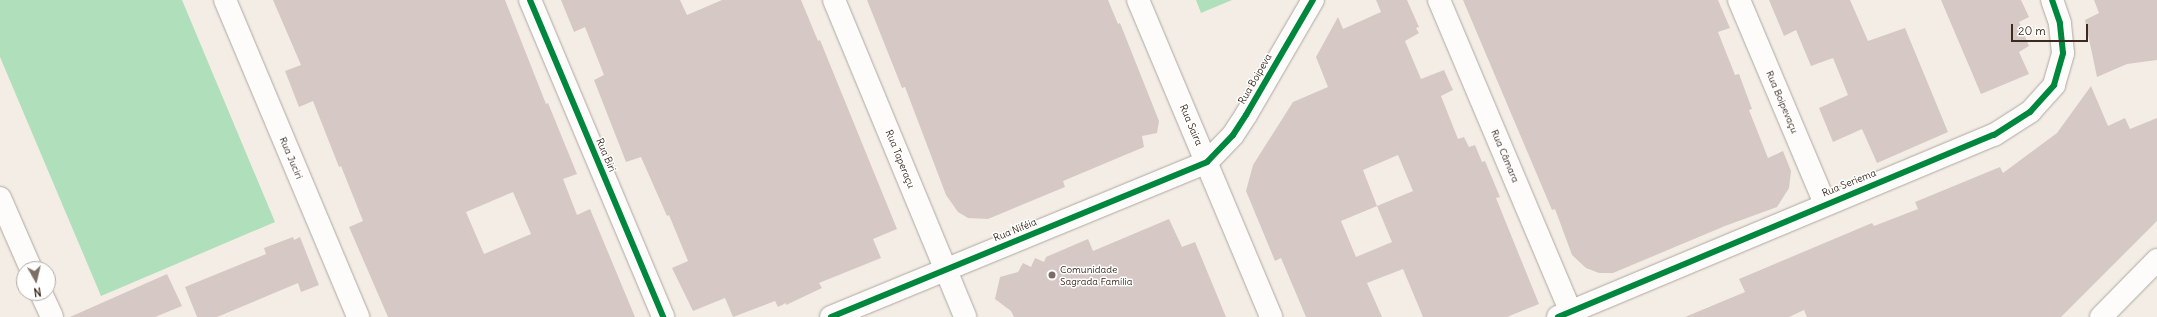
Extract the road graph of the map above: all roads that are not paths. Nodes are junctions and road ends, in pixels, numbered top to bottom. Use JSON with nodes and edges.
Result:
{"nodes":[{"id":1,"x":225,"y":0,"type":"edge"},
{"id":2,"x":530,"y":0,"type":"edge"},
{"id":3,"x":834,"y":0,"type":"edge"},
{"id":4,"x":1138,"y":0,"type":"edge"},
{"id":5,"x":1313,"y":0,"type":"edge"},
{"id":6,"x":1439,"y":0,"type":"edge"},
{"id":7,"x":1739,"y":0,"type":"edge"},
{"id":8,"x":2052,"y":0,"type":"edge"},
{"id":9,"x":1206,"y":162,"type":"junction"},
{"id":10,"x":0,"y":198,"type":"edge"},
{"id":11,"x":1825,"y":204,"type":"junction"},
{"id":12,"x":2157,"y":260,"type":"edge"},
{"id":13,"x":28,"y":261,"type":"edge"},
{"id":14,"x":945,"y":269,"type":"junction"},
{"id":15,"x":45,"y":301,"type":"edge"},
{"id":16,"x":1565,"y":314,"type":"edge"},
{"id":17,"x":52,"y":317,"type":"edge"},
{"id":18,"x":358,"y":317,"type":"edge"},
{"id":19,"x":663,"y":317,"type":"edge"},
{"id":20,"x":831,"y":317,"type":"edge"},
{"id":21,"x":965,"y":317,"type":"edge"},
{"id":22,"x":1271,"y":317,"type":"edge"},
{"id":23,"x":2101,"y":317,"type":"edge"}],
"edges":[{"from":1,"to":18,"type":"street","name":"Rua Juciri"},
{"from":2,"to":19,"type":"street","name":"Rua Biri"},
{"from":3,"to":14,"type":"street","name":"Rua Taperaçu"},
{"from":4,"to":9,"type":"street","name":"Rua Saira"},
{"from":5,"to":9,"type":"street","name":"Rua Boipeva"},
{"from":6,"to":16,"type":"street","name":"Rua Câmara"},
{"from":7,"to":11,"type":"street","name":"Rua Boipevaçu"},
{"from":8,"to":11,"type":"street","name":"Rua Seriema"},
{"from":9,"to":14,"type":"street","name":"Rua Niféia"},
{"from":9,"to":22,"type":"street","name":"Rua Saira"},
{"from":10,"to":13,"type":"street"},
{"from":11,"to":16,"type":"street","name":"Rua Seriema"},
{"from":12,"to":23,"type":"street"},
{"from":14,"to":20,"type":"street","name":"Rua Niféia"},
{"from":14,"to":21,"type":"street","name":"Rua Taperaçu"},
{"from":15,"to":17,"type":"street"}]}
